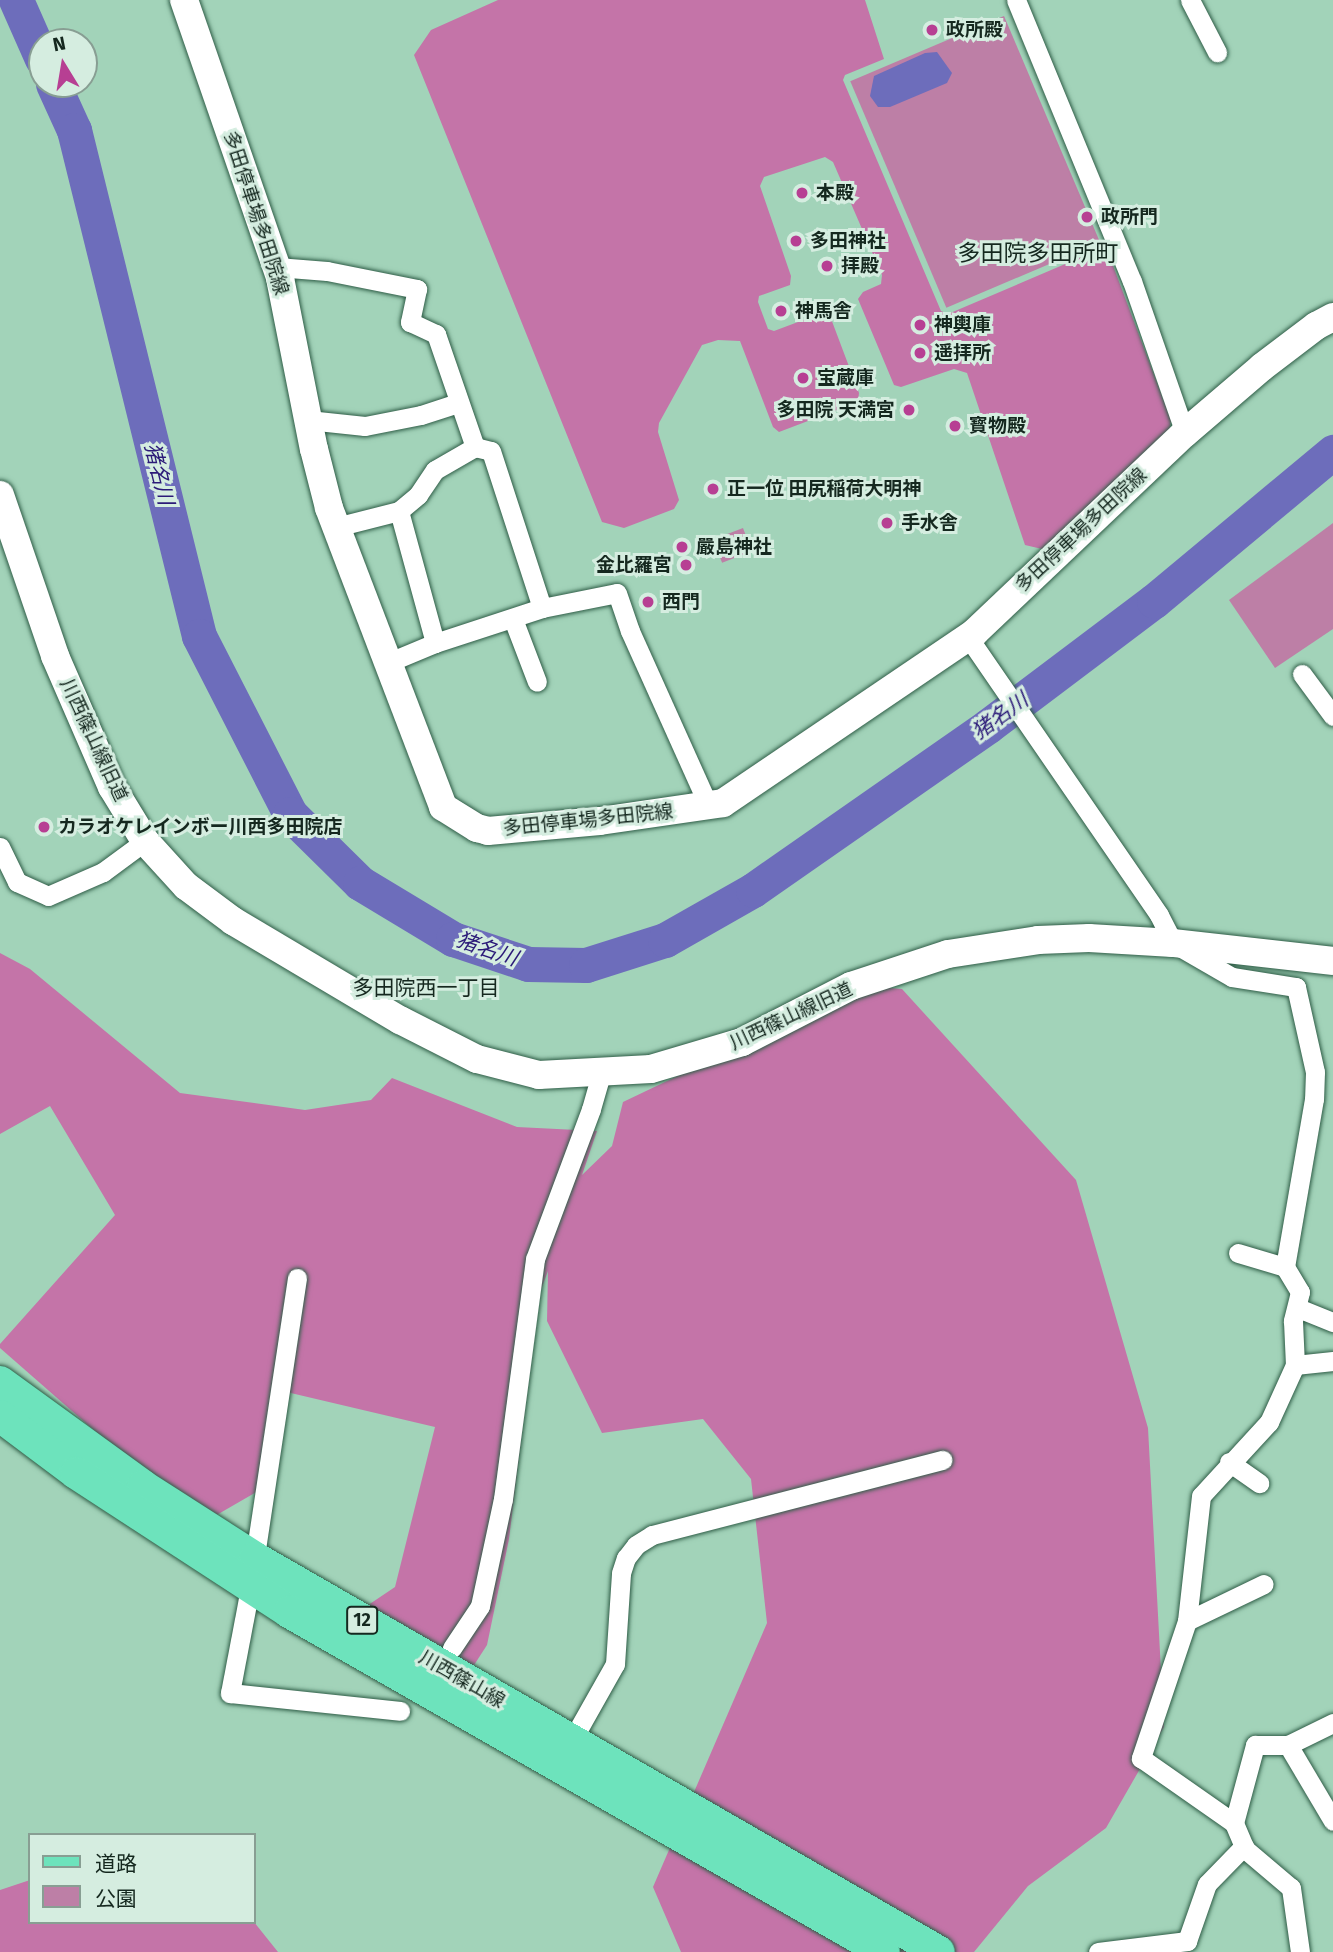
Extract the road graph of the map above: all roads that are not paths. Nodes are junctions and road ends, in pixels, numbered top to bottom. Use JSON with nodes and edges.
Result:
{"nodes":[{"id":1,"x":184,"y":0,"type":"edge"},
{"id":2,"x":1016,"y":0,"type":"edge"},
{"id":3,"x":1191,"y":0,"type":"edge"},
{"id":4,"x":1217,"y":52,"type":"dead end"},
{"id":5,"x":277,"y":267,"type":"junction"},
{"id":6,"x":1333,"y":317,"type":"edge"},
{"id":7,"x":459,"y":403,"type":"junction"},
{"id":8,"x":308,"y":420,"type":"junction"},
{"id":9,"x":1185,"y":433,"type":"junction"},
{"id":10,"x":475,"y":447,"type":"junction"},
{"id":11,"x":0,"y":495,"type":"edge"},
{"id":12,"x":399,"y":511,"type":"junction"},
{"id":13,"x":336,"y":527,"type":"junction"},
{"id":14,"x":542,"y":608,"type":"junction"},
{"id":15,"x":513,"y":620,"type":"junction"},
{"id":16,"x":435,"y":643,"type":"junction"},
{"id":17,"x":974,"y":647,"type":"junction"},
{"id":18,"x":387,"y":663,"type":"junction"},
{"id":19,"x":1302,"y":674,"type":"dead end"},
{"id":20,"x":537,"y":682,"type":"dead end"},
{"id":21,"x":1333,"y":716,"type":"edge"},
{"id":22,"x":709,"y":807,"type":"junction"},
{"id":23,"x":145,"y":841,"type":"junction"},
{"id":24,"x":0,"y":847,"type":"edge"},
{"id":25,"x":1173,"y":943,"type":"junction"},
{"id":26,"x":1333,"y":961,"type":"edge"},
{"id":27,"x":601,"y":1074,"type":"junction"},
{"id":28,"x":1238,"y":1253,"type":"dead end"},
{"id":29,"x":1285,"y":1267,"type":"junction"},
{"id":30,"x":297,"y":1278,"type":"dead end"},
{"id":31,"x":1297,"y":1308,"type":"junction"},
{"id":32,"x":1333,"y":1322,"type":"edge"},
{"id":33,"x":1333,"y":1361,"type":"edge"},
{"id":34,"x":1295,"y":1365,"type":"junction"},
{"id":35,"x":0,"y":1382,"type":"edge"},
{"id":36,"x":0,"y":1416,"type":"edge"},
{"id":37,"x":942,"y":1460,"type":"dead end"},
{"id":38,"x":1229,"y":1462,"type":"junction"},
{"id":39,"x":1259,"y":1483,"type":"dead end"},
{"id":40,"x":252,"y":1573,"type":"junction"},
{"id":41,"x":1264,"y":1584,"type":"dead end"},
{"id":42,"x":1187,"y":1621,"type":"junction"},
{"id":43,"x":452,"y":1647,"type":"dead end"},
{"id":44,"x":400,"y":1711,"type":"dead end"},
{"id":45,"x":1333,"y":1723,"type":"edge"},
{"id":46,"x":571,"y":1742,"type":"junction"},
{"id":47,"x":1288,"y":1745,"type":"junction"},
{"id":48,"x":1333,"y":1821,"type":"edge"},
{"id":49,"x":1234,"y":1823,"type":"junction"},
{"id":50,"x":1244,"y":1846,"type":"junction"},
{"id":51,"x":891,"y":1941,"type":"edge"},
{"id":52,"x":939,"y":1952,"type":"edge"},
{"id":53,"x":1098,"y":1952,"type":"edge"},
{"id":54,"x":1300,"y":1952,"type":"edge"}],
"edges":[{"from":1,"to":5,"type":"main road","name":"多田停車場多田院線"},
{"from":2,"to":9,"type":"street"},
{"from":3,"to":4,"type":"street"},
{"from":5,"to":7,"type":"street"},
{"from":5,"to":8,"type":"main road","name":"多田停車場多田院線"},
{"from":6,"to":9,"type":"main road","name":"多田停車場多田院線"},
{"from":7,"to":8,"type":"street"},
{"from":7,"to":10,"type":"street"},
{"from":8,"to":13,"type":"main road","name":"多田停車場多田院線"},
{"from":9,"to":17,"type":"main road","name":"多田停車場多田院線"},
{"from":10,"to":12,"type":"street"},
{"from":10,"to":14,"type":"street"},
{"from":11,"to":23,"type":"main road","name":"川西篠山線旧道"},
{"from":12,"to":13,"type":"street"},
{"from":12,"to":16,"type":"street"},
{"from":13,"to":18,"type":"main road","name":"多田停車場多田院線"},
{"from":14,"to":15,"type":"street"},
{"from":14,"to":22,"type":"street"},
{"from":15,"to":16,"type":"street"},
{"from":15,"to":20,"type":"street"},
{"from":16,"to":18,"type":"street"},
{"from":17,"to":22,"type":"main road","name":"多田停車場多田院線"},
{"from":17,"to":25,"type":"street"},
{"from":18,"to":22,"type":"main road","name":"多田停車場多田院線"},
{"from":19,"to":21,"type":"street"},
{"from":23,"to":24,"type":"street"},
{"from":23,"to":27,"type":"main road","name":"川西篠山線旧道"},
{"from":25,"to":26,"type":"main road","name":"川西篠山線旧道"},
{"from":25,"to":27,"type":"main road","name":"川西篠山線旧道"},
{"from":25,"to":29,"type":"street"},
{"from":27,"to":43,"type":"street"},
{"from":28,"to":29,"type":"street"},
{"from":29,"to":31,"type":"street"},
{"from":30,"to":40,"type":"street"},
{"from":31,"to":32,"type":"street"},
{"from":31,"to":34,"type":"street"},
{"from":33,"to":34,"type":"street"},
{"from":34,"to":38,"type":"street"},
{"from":35,"to":40,"type":"main road","name":"川西篠山線","number":"12"},
{"from":36,"to":40,"type":"main road","name":"川西篠山線","number":"12"},
{"from":37,"to":46,"type":"street"},
{"from":38,"to":39,"type":"street"},
{"from":38,"to":42,"type":"street"},
{"from":40,"to":44,"type":"street"},
{"from":40,"to":46,"type":"main road","name":"川西篠山線","number":"12"},
{"from":40,"to":51,"type":"main road","name":"川西篠山線","number":"12"},
{"from":41,"to":42,"type":"street"},
{"from":42,"to":49,"type":"street"},
{"from":45,"to":47,"type":"street"},
{"from":46,"to":51,"type":"main road","name":"川西篠山線","number":"12"},
{"from":47,"to":48,"type":"street"},
{"from":47,"to":49,"type":"street"},
{"from":49,"to":50,"type":"street"},
{"from":50,"to":53,"type":"street"},
{"from":50,"to":54,"type":"street"},
{"from":51,"to":52,"type":"main road","name":"川西篠山線","number":"12"}]}
